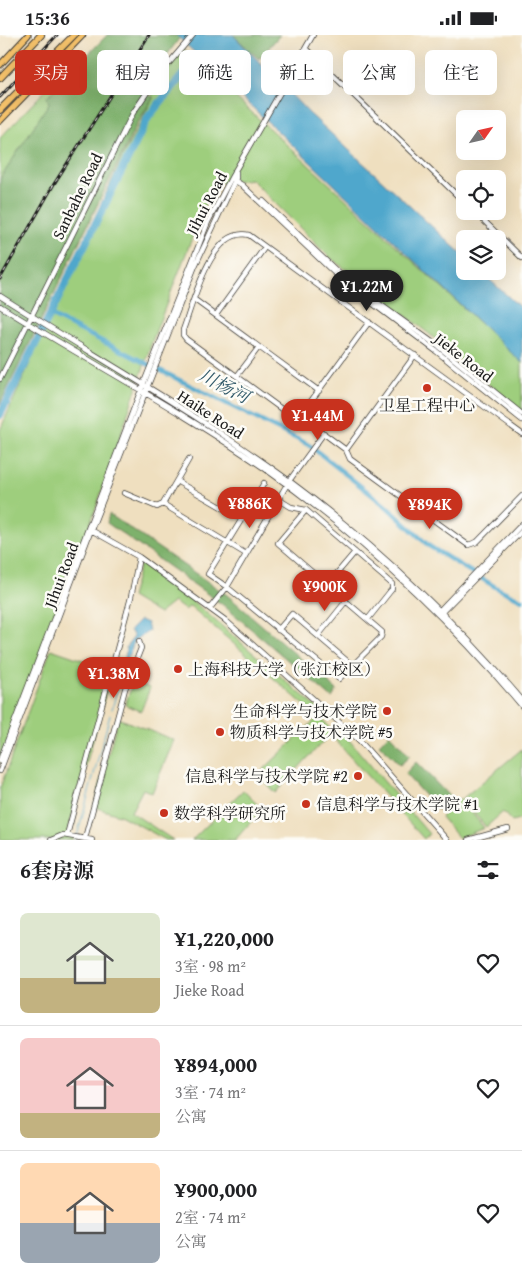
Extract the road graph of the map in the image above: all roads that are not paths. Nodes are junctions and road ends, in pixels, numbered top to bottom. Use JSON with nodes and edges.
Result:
{"nodes":[{"id":1,"x":28,"y":35,"type":"edge"},
{"id":2,"x":40,"y":35,"type":"edge"},
{"id":3,"x":68,"y":35,"type":"edge"},
{"id":4,"x":74,"y":35,"type":"edge"},
{"id":5,"x":83,"y":35,"type":"edge"},
{"id":6,"x":193,"y":35,"type":"edge"},
{"id":7,"x":313,"y":35,"type":"edge"},
{"id":8,"x":306,"y":49,"type":"junction"},
{"id":9,"x":0,"y":65,"type":"edge"},
{"id":10,"x":0,"y":78,"type":"edge"},
{"id":11,"x":13,"y":96,"type":"junction"},
{"id":12,"x":0,"y":110,"type":"edge"},
{"id":13,"x":0,"y":121,"type":"edge"},
{"id":14,"x":233,"y":178,"type":"junction"},
{"id":15,"x":456,"y":194,"type":"edge"},
{"id":16,"x":483,"y":220,"type":"edge"},
{"id":17,"x":265,"y":247,"type":"junction"},
{"id":18,"x":522,"y":257,"type":"edge"},
{"id":19,"x":0,"y":296,"type":"edge"},
{"id":20,"x":195,"y":300,"type":"junction"},
{"id":21,"x":0,"y":306,"type":"edge"},
{"id":22,"x":216,"y":315,"type":"junction"},
{"id":23,"x":32,"y":316,"type":"junction"},
{"id":24,"x":369,"y":322,"type":"junction"},
{"id":25,"x":29,"y":324,"type":"junction"},
{"id":26,"x":259,"y":347,"type":"junction"},
{"id":27,"x":415,"y":355,"type":"junction"},
{"id":28,"x":237,"y":376,"type":"junction"},
{"id":29,"x":0,"y":379,"type":"edge"},
{"id":30,"x":146,"y":386,"type":"junction"},
{"id":31,"x":319,"y":391,"type":"junction"},
{"id":32,"x":143,"y":393,"type":"junction"},
{"id":33,"x":522,"y":414,"type":"edge"},
{"id":34,"x":300,"y":416,"type":"junction"},
{"id":35,"x":522,"y":420,"type":"edge"},
{"id":36,"x":324,"y":433,"type":"junction"},
{"id":37,"x":522,"y":434,"type":"edge"},
{"id":38,"x":346,"y":450,"type":"junction"},
{"id":39,"x":189,"y":459,"type":"dead end"},
{"id":40,"x":178,"y":482,"type":"junction"},
{"id":41,"x":264,"y":483,"type":"dead end"},
{"id":42,"x":288,"y":483,"type":"junction"},
{"id":43,"x":124,"y":493,"type":"dead end"},
{"id":44,"x":522,"y":497,"type":"edge"},
{"id":45,"x":278,"y":499,"type":"junction"},
{"id":46,"x":164,"y":504,"type":"junction"},
{"id":47,"x":306,"y":510,"type":"junction"},
{"id":48,"x":242,"y":519,"type":"junction"},
{"id":49,"x":522,"y":524,"type":"edge"},
{"id":50,"x":91,"y":530,"type":"junction"},
{"id":51,"x":522,"y":531,"type":"edge"},
{"id":52,"x":227,"y":543,"type":"junction"},
{"id":53,"x":355,"y":552,"type":"junction"},
{"id":54,"x":246,"y":554,"type":"junction"},
{"id":55,"x":139,"y":557,"type":"junction"},
{"id":56,"x":483,"y":568,"type":"junction"},
{"id":57,"x":327,"y":585,"type":"junction"},
{"id":58,"x":227,"y":587,"type":"junction"},
{"id":59,"x":346,"y":601,"type":"junction"},
{"id":60,"x":210,"y":608,"type":"junction"},
{"id":61,"x":440,"y":612,"type":"junction"},
{"id":62,"x":368,"y":619,"type":"junction"},
{"id":63,"x":278,"y":630,"type":"junction"},
{"id":64,"x":318,"y":636,"type":"junction"},
{"id":65,"x":139,"y":641,"type":"dead end"},
{"id":66,"x":354,"y":666,"type":"junction"},
{"id":67,"x":522,"y":700,"type":"edge"},
{"id":68,"x":522,"y":706,"type":"edge"},
{"id":69,"x":0,"y":760,"type":"edge"},
{"id":70,"x":0,"y":771,"type":"edge"},
{"id":71,"x":508,"y":829,"type":"dead end"},
{"id":72,"x":68,"y":835,"type":"junction"},
{"id":73,"x":487,"y":837,"type":"edge"},
{"id":74,"x":83,"y":838,"type":"junction"},
{"id":75,"x":51,"y":840,"type":"edge"},
{"id":76,"x":92,"y":840,"type":"edge"},
{"id":77,"x":447,"y":840,"type":"edge"},
{"id":78,"x":468,"y":840,"type":"edge"}],
"edges":[{"from":1,"to":9,"type":"main road"},
{"from":2,"to":10,"type":"highway"},
{"from":3,"to":11,"type":"highway"},
{"from":4,"to":11,"type":"highway"},
{"from":5,"to":13,"type":"main road"},
{"from":6,"to":23,"type":"street","name":"Sanbahe Road"},
{"from":7,"to":8,"type":"street"},
{"from":8,"to":14,"type":"street","name":"Jihui Road"},
{"from":8,"to":15,"type":"street"},
{"from":11,"to":12,"type":"highway"},
{"from":14,"to":30,"type":"street","name":"Jihui Road"},
{"from":14,"to":33,"type":"street","name":"Jieke Road"},
{"from":14,"to":35,"type":"street","name":"Jieke Road"},
{"from":16,"to":18,"type":"street"},
{"from":17,"to":20,"type":"street"},
{"from":17,"to":22,"type":"street"},
{"from":17,"to":24,"type":"street"},
{"from":19,"to":23,"type":"street","name":"Haike Road"},
{"from":20,"to":22,"type":"street"},
{"from":20,"to":28,"type":"street"},
{"from":21,"to":25,"type":"street","name":"Haike Road"},
{"from":22,"to":26,"type":"street"},
{"from":23,"to":25,"type":"street","name":"Sanbahe Road"},
{"from":23,"to":30,"type":"street","name":"Haike Road"},
{"from":24,"to":27,"type":"street"},
{"from":24,"to":31,"type":"street"},
{"from":25,"to":29,"type":"street","name":"Sanbahe Road"},
{"from":25,"to":32,"type":"street","name":"Haike Road"},
{"from":26,"to":28,"type":"street"},
{"from":26,"to":31,"type":"street"},
{"from":27,"to":37,"type":"street"},
{"from":27,"to":38,"type":"street"},
{"from":28,"to":34,"type":"street"},
{"from":30,"to":32,"type":"street","name":"Jihui Road"},
{"from":30,"to":42,"type":"street","name":"Haike Road"},
{"from":31,"to":34,"type":"street"},
{"from":32,"to":42,"type":"street","name":"Haike Road"},
{"from":32,"to":50,"type":"street","name":"Jihui Road"},
{"from":32,"to":69,"type":"street","name":"Jihui Road"},
{"from":34,"to":36,"type":"street"},
{"from":36,"to":38,"type":"street"},
{"from":36,"to":42,"type":"street"},
{"from":38,"to":44,"type":"street"},
{"from":39,"to":40,"type":"street"},
{"from":40,"to":46,"type":"street"},
{"from":40,"to":48,"type":"street"},
{"from":41,"to":48,"type":"street"},
{"from":42,"to":45,"type":"street"},
{"from":42,"to":61,"type":"street","name":"Haike Road"},
{"from":43,"to":46,"type":"street"},
{"from":45,"to":47,"type":"street"},
{"from":45,"to":54,"type":"street"},
{"from":46,"to":52,"type":"street"},
{"from":47,"to":53,"type":"street"},
{"from":47,"to":57,"type":"street"},
{"from":48,"to":52,"type":"street"},
{"from":49,"to":56,"type":"street"},
{"from":50,"to":55,"type":"street"},
{"from":50,"to":70,"type":"street","name":"Jihui Road"},
{"from":51,"to":56,"type":"street"},
{"from":52,"to":54,"type":"street"},
{"from":52,"to":58,"type":"street"},
{"from":53,"to":57,"type":"street"},
{"from":53,"to":62,"type":"street"},
{"from":54,"to":58,"type":"street"},
{"from":55,"to":60,"type":"street"},
{"from":55,"to":72,"type":"street"},
{"from":56,"to":61,"type":"street"},
{"from":57,"to":59,"type":"street"},
{"from":58,"to":60,"type":"street"},
{"from":58,"to":63,"type":"street"},
{"from":59,"to":62,"type":"street"},
{"from":59,"to":64,"type":"street"},
{"from":60,"to":77,"type":"street"},
{"from":61,"to":67,"type":"street","name":"Haike Road"},
{"from":61,"to":68,"type":"street","name":"Haike Road"},
{"from":62,"to":66,"type":"street"},
{"from":63,"to":64,"type":"street"},
{"from":63,"to":66,"type":"street"},
{"from":64,"to":66,"type":"street"},
{"from":65,"to":74,"type":"street"},
{"from":71,"to":73,"type":"street"},
{"from":72,"to":74,"type":"street"},
{"from":72,"to":75,"type":"street"},
{"from":73,"to":78,"type":"street"},
{"from":74,"to":76,"type":"street"}]}
